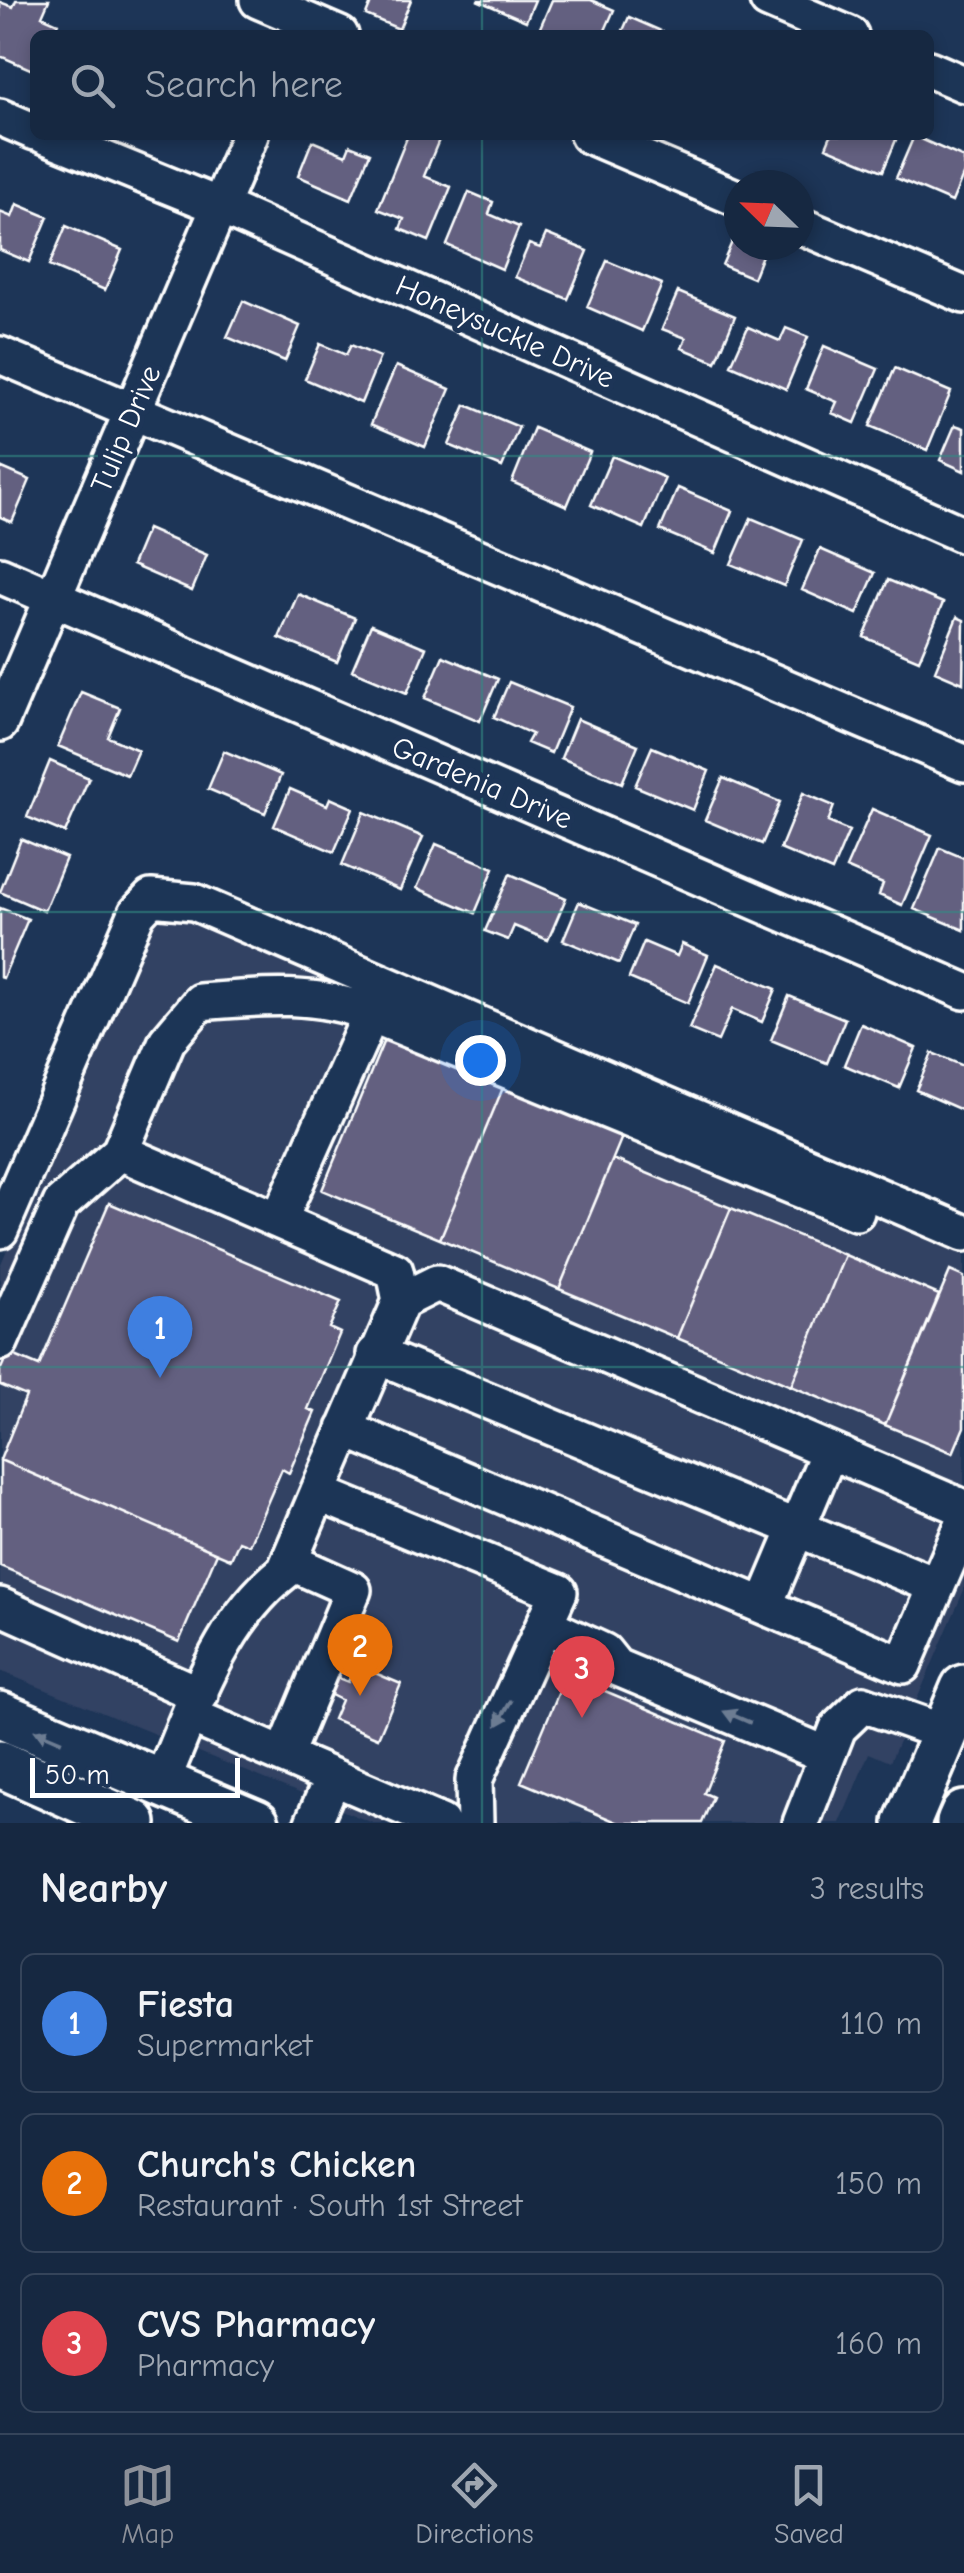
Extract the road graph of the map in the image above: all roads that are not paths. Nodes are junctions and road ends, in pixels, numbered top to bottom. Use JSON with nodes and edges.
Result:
{"nodes":[{"id":1,"x":258,"y":0,"type":"edge"},
{"id":2,"x":768,"y":0,"type":"edge"},
{"id":3,"x":300,"y":18,"type":"edge"},
{"id":4,"x":328,"y":30,"type":"edge"},
{"id":5,"x":838,"y":30,"type":"edge"},
{"id":6,"x":934,"y":71,"type":"edge"},
{"id":7,"x":964,"y":84,"type":"edge"},
{"id":8,"x":0,"y":118,"type":"edge"},
{"id":9,"x":30,"y":130,"type":"edge"},
{"id":10,"x":56,"y":140,"type":"edge"},
{"id":11,"x":248,"y":140,"type":"edge"},
{"id":12,"x":600,"y":140,"type":"edge"},
{"id":13,"x":724,"y":193,"type":"edge"},
{"id":14,"x":220,"y":206,"type":"junction"},
{"id":15,"x":814,"y":230,"type":"edge"},
{"id":16,"x":964,"y":294,"type":"edge"},
{"id":17,"x":0,"y":355,"type":"edge"},
{"id":18,"x":134,"y":414,"type":"junction"},
{"id":19,"x":964,"y":535,"type":"edge"},
{"id":20,"x":0,"y":575,"type":"edge"},
{"id":21,"x":53,"y":598,"type":"junction"},
{"id":22,"x":0,"y":723,"type":"edge"},
{"id":23,"x":964,"y":763,"type":"edge"},
{"id":24,"x":964,"y":991,"type":"edge"},
{"id":25,"x":371,"y":1014,"type":"junction"},
{"id":26,"x":120,"y":1152,"type":"junction"},
{"id":27,"x":280,"y":1220,"type":"junction"},
{"id":28,"x":0,"y":1230,"type":"edge"},
{"id":29,"x":964,"y":1233,"type":"edge"},
{"id":30,"x":964,"y":1256,"type":"edge"},
{"id":31,"x":401,"y":1302,"type":"junction"},
{"id":32,"x":0,"y":1342,"type":"edge"},
{"id":33,"x":375,"y":1354,"type":"junction"},
{"id":34,"x":344,"y":1428,"type":"junction"},
{"id":35,"x":829,"y":1452,"type":"junction"},
{"id":36,"x":318,"y":1493,"type":"junction"},
{"id":37,"x":964,"y":1508,"type":"edge"},
{"id":38,"x":964,"y":1523,"type":"edge"},
{"id":39,"x":797,"y":1528,"type":"junction"},
{"id":40,"x":285,"y":1571,"type":"junction"},
{"id":41,"x":937,"y":1586,"type":"junction"},
{"id":42,"x":0,"y":1606,"type":"edge"},
{"id":43,"x":764,"y":1606,"type":"junction"},
{"id":44,"x":545,"y":1625,"type":"junction"},
{"id":45,"x":882,"y":1656,"type":"junction"},
{"id":46,"x":964,"y":1688,"type":"edge"},
{"id":47,"x":863,"y":1704,"type":"junction"},
{"id":48,"x":195,"y":1706,"type":"junction"},
{"id":49,"x":0,"y":1715,"type":"edge"},
{"id":50,"x":945,"y":1734,"type":"junction"},
{"id":51,"x":827,"y":1755,"type":"junction"},
{"id":52,"x":284,"y":1756,"type":"junction"},
{"id":53,"x":0,"y":1764,"type":"edge"},
{"id":54,"x":333,"y":1777,"type":"junction"},
{"id":55,"x":154,"y":1803,"type":"edge"},
{"id":56,"x":964,"y":1814,"type":"edge"},
{"id":57,"x":133,"y":1823,"type":"edge"},
{"id":58,"x":256,"y":1823,"type":"edge"},
{"id":59,"x":313,"y":1823,"type":"edge"},
{"id":60,"x":441,"y":1823,"type":"edge"},
{"id":61,"x":475,"y":1823,"type":"edge"},
{"id":62,"x":801,"y":1823,"type":"edge"},
{"id":63,"x":907,"y":1823,"type":"edge"},
{"id":64,"x":960,"y":1823,"type":"edge"}],
"edges":[{"from":1,"to":3,"type":"street"},
{"from":2,"to":5,"type":"street"},
{"from":3,"to":4,"type":"street"},
{"from":6,"to":7,"type":"street"},
{"from":8,"to":9,"type":"street"},
{"from":10,"to":14,"type":"street","name":"Honeysuckle Drive"},
{"from":11,"to":14,"type":"street","name":"Tulip Drive"},
{"from":12,"to":13,"type":"street"},
{"from":14,"to":18,"type":"street","name":"Tulip Drive"},
{"from":14,"to":19,"type":"street","name":"Honeysuckle Drive"},
{"from":15,"to":16,"type":"street"},
{"from":17,"to":18,"type":"street"},
{"from":18,"to":21,"type":"street","name":"Tulip Drive"},
{"from":18,"to":23,"type":"street"},
{"from":20,"to":21,"type":"street","name":"Gardenia Drive"},
{"from":21,"to":22,"type":"street","name":"Tulip Drive"},
{"from":21,"to":24,"type":"street","name":"Gardenia Drive"},
{"from":25,"to":26,"type":"street"},
{"from":25,"to":27,"type":"street"},
{"from":25,"to":30,"type":"street"},
{"from":26,"to":27,"type":"street"},
{"from":26,"to":32,"type":"street"},
{"from":27,"to":31,"type":"street"},
{"from":28,"to":29,"type":"street"},
{"from":31,"to":33,"type":"street"},
{"from":31,"to":35,"type":"street"},
{"from":33,"to":34,"type":"street"},
{"from":33,"to":39,"type":"street"},
{"from":34,"to":36,"type":"street"},
{"from":34,"to":43,"type":"street"},
{"from":35,"to":37,"type":"street"},
{"from":35,"to":39,"type":"street"},
{"from":36,"to":40,"type":"street"},
{"from":36,"to":44,"type":"street"},
{"from":38,"to":41,"type":"street"},
{"from":39,"to":41,"type":"street"},
{"from":39,"to":43,"type":"street"},
{"from":40,"to":48,"type":"street"},
{"from":40,"to":52,"type":"street"},
{"from":41,"to":45,"type":"street"},
{"from":42,"to":48,"type":"street"},
{"from":43,"to":45,"type":"street"},
{"from":51,"to":44,"type":"street","one_way":true},
{"from":44,"to":61,"type":"street","one_way":true},
{"from":45,"to":47,"type":"street"},
{"from":46,"to":50,"type":"main road"},
{"from":47,"to":50,"type":"street"},
{"from":47,"to":51,"type":"street"},
{"from":48,"to":52,"type":"street"},
{"from":48,"to":55,"type":"street"},
{"from":55,"to":49,"type":"main road","one_way":true},
{"from":50,"to":63,"type":"main road"},
{"from":51,"to":62,"type":"street"},
{"from":52,"to":54,"type":"street"},
{"from":53,"to":57,"type":"main road"},
{"from":54,"to":59,"type":"street"},
{"from":54,"to":60,"type":"street"},
{"from":55,"to":58,"type":"main road"},
{"from":56,"to":64,"type":"main road"}]}
